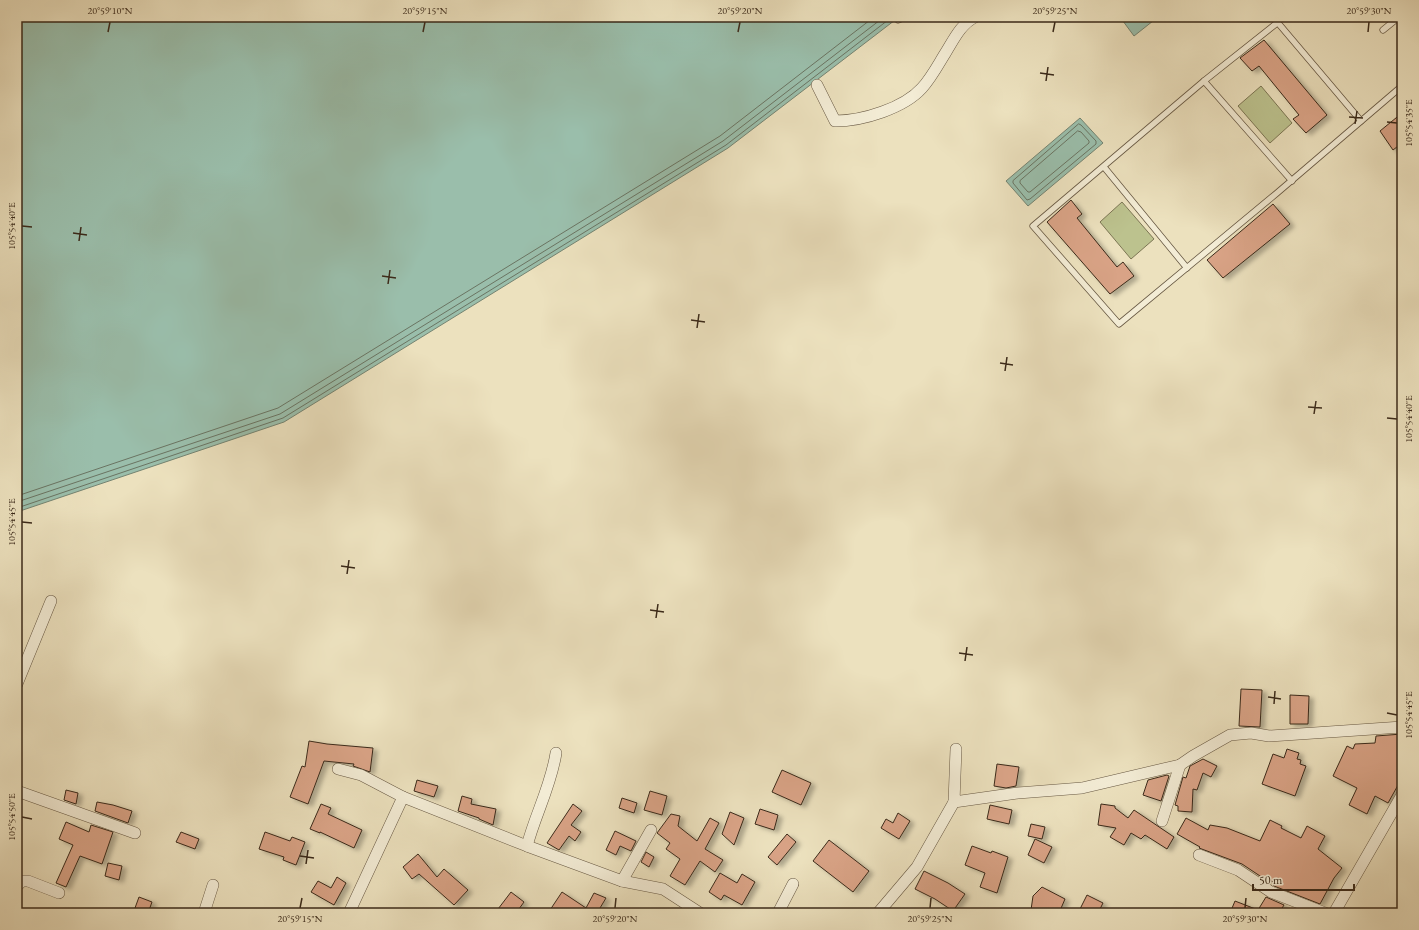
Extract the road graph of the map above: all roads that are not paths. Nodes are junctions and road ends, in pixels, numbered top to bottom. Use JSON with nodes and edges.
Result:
{"nodes":[{"id":1,"x":939,"y":17,"type":"edge"},
{"id":2,"x":1273,"y":17,"type":"edge"},
{"id":3,"x":1399,"y":17,"type":"edge"},
{"id":4,"x":973,"y":18,"type":"edge"},
{"id":5,"x":898,"y":20,"type":"dead end"},
{"id":6,"x":1277,"y":22,"type":"junction"},
{"id":7,"x":1383,"y":30,"type":"dead end"},
{"id":8,"x":1204,"y":82,"type":"junction"},
{"id":9,"x":817,"y":84,"type":"dead end"},
{"id":10,"x":1402,"y":86,"type":"edge"},
{"id":11,"x":1361,"y":121,"type":"junction"},
{"id":12,"x":1104,"y":167,"type":"junction"},
{"id":13,"x":1292,"y":181,"type":"junction"},
{"id":14,"x":1187,"y":268,"type":"junction"},
{"id":15,"x":51,"y":601,"type":"dead end"},
{"id":16,"x":17,"y":684,"type":"edge"},
{"id":17,"x":1402,"y":727,"type":"edge"},
{"id":18,"x":956,"y":749,"type":"dead end"},
{"id":19,"x":556,"y":754,"type":"dead end"},
{"id":20,"x":1180,"y":765,"type":"junction"},
{"id":21,"x":338,"y":770,"type":"dead end"},
{"id":22,"x":17,"y":791,"type":"edge"},
{"id":23,"x":1402,"y":795,"type":"edge"},
{"id":24,"x":403,"y":797,"type":"junction"},
{"id":25,"x":954,"y":802,"type":"junction"},
{"id":26,"x":1162,"y":821,"type":"dead end"},
{"id":27,"x":652,"y":830,"type":"dead end"},
{"id":28,"x":135,"y":833,"type":"dead end"},
{"id":29,"x":527,"y":846,"type":"junction"},
{"id":30,"x":1199,"y":855,"type":"dead end"},
{"id":31,"x":622,"y":881,"type":"junction"},
{"id":32,"x":793,"y":884,"type":"dead end"},
{"id":33,"x":213,"y":885,"type":"dead end"},
{"id":34,"x":17,"y":886,"type":"edge"},
{"id":35,"x":58,"y":893,"type":"dead end"},
{"id":36,"x":204,"y":913,"type":"edge"},
{"id":37,"x":349,"y":913,"type":"edge"},
{"id":38,"x":700,"y":913,"type":"edge"},
{"id":39,"x":778,"y":913,"type":"edge"},
{"id":40,"x":878,"y":913,"type":"edge"},
{"id":41,"x":1325,"y":913,"type":"edge"},
{"id":42,"x":1334,"y":913,"type":"edge"}],
"edges":[{"from":1,"to":4,"type":"lane"},
{"from":1,"to":5,"type":"lane"},
{"from":2,"to":6,"type":"lane"},
{"from":3,"to":7,"type":"lane"},
{"from":4,"to":9,"type":"street"},
{"from":6,"to":8,"type":"lane"},
{"from":6,"to":11,"type":"lane"},
{"from":8,"to":12,"type":"lane"},
{"from":8,"to":13,"type":"lane"},
{"from":10,"to":11,"type":"lane"},
{"from":11,"to":13,"type":"lane"},
{"from":12,"to":14,"type":"lane"},
{"from":12,"to":14,"type":"lane"},
{"from":13,"to":14,"type":"lane"},
{"from":15,"to":16,"type":"street"},
{"from":17,"to":20,"type":"street"},
{"from":18,"to":25,"type":"street"},
{"from":19,"to":29,"type":"street"},
{"from":20,"to":25,"type":"street"},
{"from":20,"to":26,"type":"street"},
{"from":21,"to":24,"type":"street"},
{"from":22,"to":28,"type":"street"},
{"from":23,"to":42,"type":"street"},
{"from":24,"to":29,"type":"street"},
{"from":24,"to":37,"type":"street"},
{"from":25,"to":40,"type":"street"},
{"from":27,"to":31,"type":"street"},
{"from":29,"to":31,"type":"street"},
{"from":30,"to":41,"type":"street"},
{"from":31,"to":38,"type":"street"},
{"from":32,"to":39,"type":"street"},
{"from":33,"to":36,"type":"street"},
{"from":34,"to":35,"type":"street"}]}
